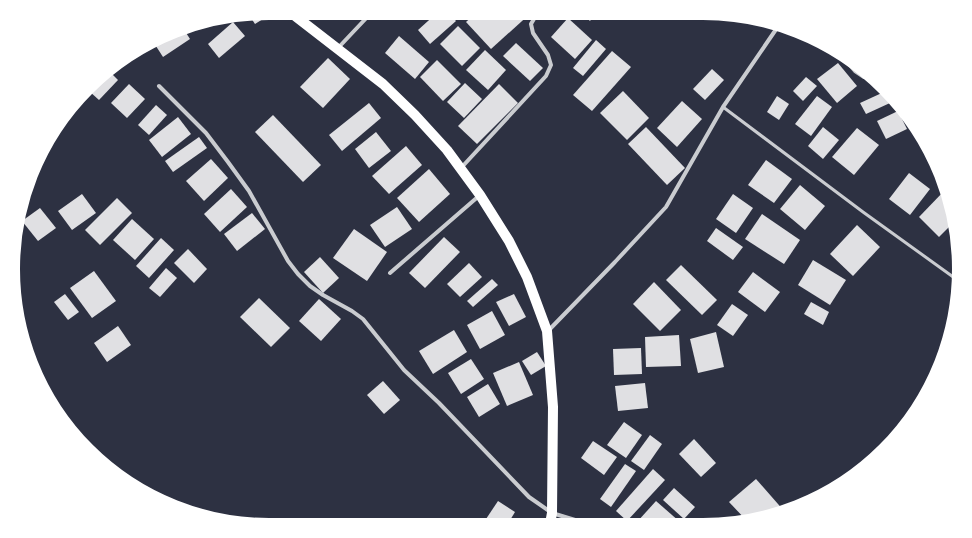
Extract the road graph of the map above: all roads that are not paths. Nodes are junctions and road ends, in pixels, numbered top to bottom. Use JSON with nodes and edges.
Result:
{"nodes":[{"id":1,"x":299,"y":19,"type":"edge"},
{"id":2,"x":365,"y":19,"type":"edge"},
{"id":3,"x":534,"y":19,"type":"edge"},
{"id":4,"x":776,"y":30,"type":"edge"},
{"id":5,"x":338,"y":48,"type":"junction"},
{"id":6,"x":159,"y":86,"type":"dead end"},
{"id":7,"x":723,"y":107,"type":"junction"},
{"id":8,"x":460,"y":168,"type":"junction"},
{"id":9,"x":480,"y":195,"type":"junction"},
{"id":10,"x":390,"y":273,"type":"dead end"},
{"id":11,"x":953,"y":277,"type":"edge"},
{"id":12,"x":548,"y":331,"type":"junction"},
{"id":13,"x":552,"y":513,"type":"junction"},
{"id":14,"x":551,"y":519,"type":"edge"},
{"id":15,"x":572,"y":519,"type":"edge"}],
"edges":[{"from":1,"to":5,"type":"main road"},
{"from":2,"to":5,"type":"street"},
{"from":3,"to":8,"type":"street"},
{"from":4,"to":7,"type":"street"},
{"from":5,"to":8,"type":"main road"},
{"from":6,"to":13,"type":"street"},
{"from":7,"to":11,"type":"lane"},
{"from":7,"to":12,"type":"street"},
{"from":8,"to":9,"type":"main road"},
{"from":9,"to":10,"type":"street"},
{"from":9,"to":12,"type":"main road"},
{"from":12,"to":13,"type":"main road"},
{"from":13,"to":14,"type":"main road"},
{"from":13,"to":15,"type":"street"}]}
